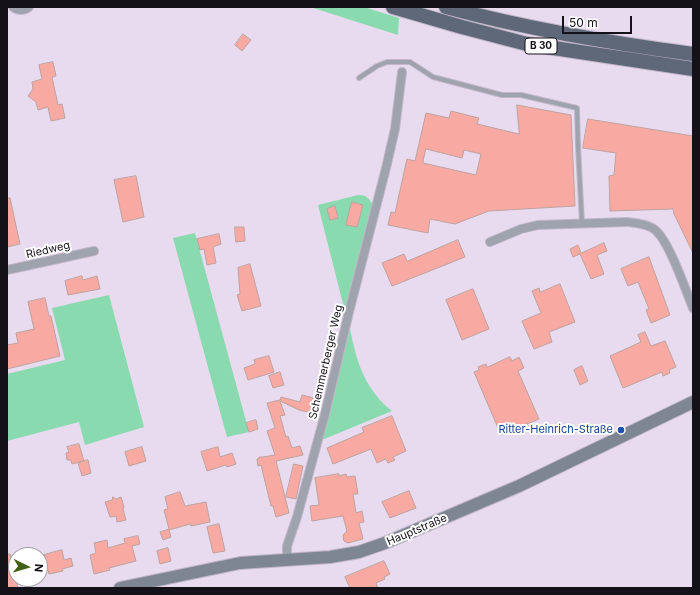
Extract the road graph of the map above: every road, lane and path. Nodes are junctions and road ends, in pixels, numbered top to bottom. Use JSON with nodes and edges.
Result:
{"nodes":[{"id":1,"x":13,"y":7,"type":"edge"},
{"id":2,"x":29,"y":7,"type":"edge"},
{"id":3,"x":393,"y":7,"type":"edge"},
{"id":4,"x":446,"y":7,"type":"edge"},
{"id":5,"x":693,"y":54,"type":"edge"},
{"id":6,"x":693,"y":69,"type":"edge"},
{"id":7,"x":402,"y":72,"type":"dead end"},
{"id":8,"x":359,"y":78,"type":"dead end"},
{"id":9,"x":582,"y":224,"type":"junction"},
{"id":10,"x":490,"y":242,"type":"dead end"},
{"id":11,"x":94,"y":251,"type":"dead end"},
{"id":12,"x":7,"y":270,"type":"edge"},
{"id":13,"x":693,"y":308,"type":"edge"},
{"id":14,"x":693,"y":402,"type":"edge"},
{"id":15,"x":287,"y":560,"type":"junction"},
{"id":16,"x":120,"y":588,"type":"edge"}],
"edges":[{"from":1,"to":2,"type":"street"},
{"from":3,"to":6,"type":"highway","number":"B 30"},
{"from":4,"to":5,"type":"highway","number":"B 30"},
{"from":7,"to":15,"type":"street","name":"Schemmerberger Weg"},
{"from":8,"to":9,"type":"lane"},
{"from":9,"to":10,"type":"street"},
{"from":9,"to":13,"type":"street"},
{"from":11,"to":12,"type":"street","name":"Riedweg"},
{"from":14,"to":15,"type":"main road","name":"Hauptstraße"},
{"from":15,"to":16,"type":"main road","name":"Hauptstraße"}]}
